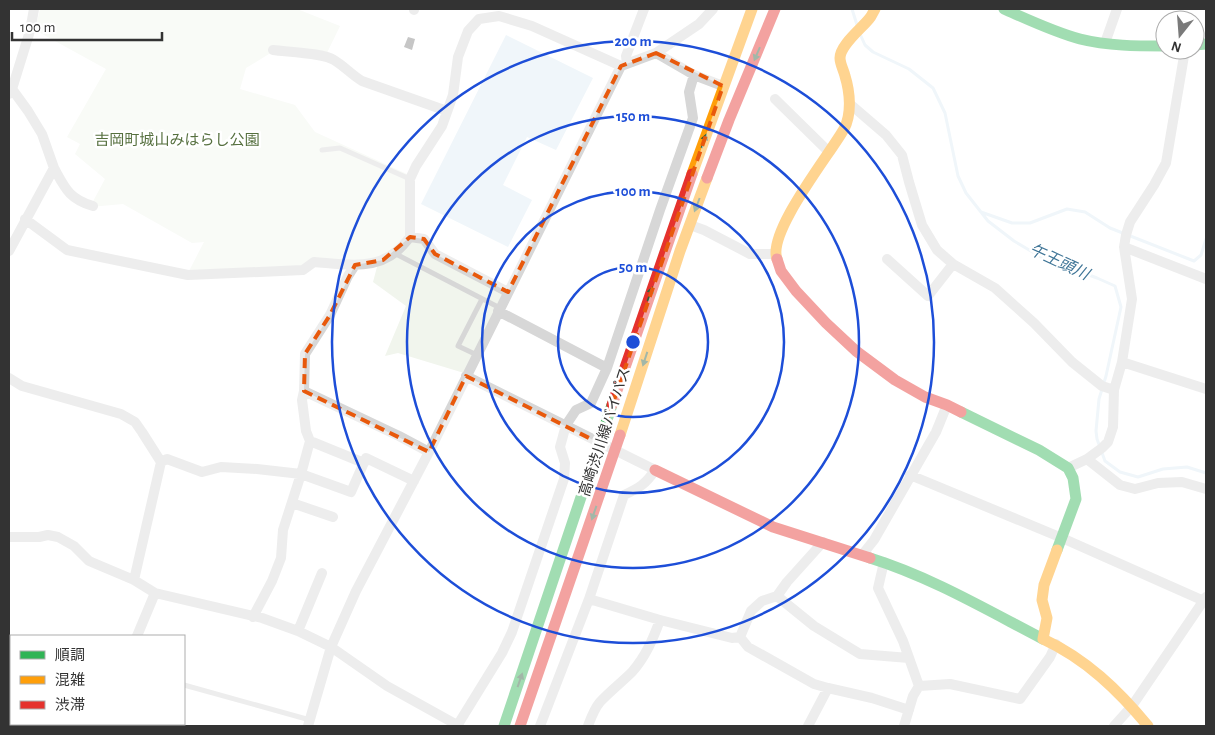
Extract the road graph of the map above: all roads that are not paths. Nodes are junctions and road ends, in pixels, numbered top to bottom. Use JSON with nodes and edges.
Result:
{"nodes":[{"id":1,"x":34,"y":9,"type":"edge"},
{"id":2,"x":644,"y":9,"type":"edge"},
{"id":3,"x":713,"y":9,"type":"edge"},
{"id":4,"x":752,"y":9,"type":"edge"},
{"id":5,"x":776,"y":9,"type":"edge"},
{"id":6,"x":875,"y":9,"type":"edge"},
{"id":7,"x":1004,"y":9,"type":"edge"},
{"id":8,"x":1117,"y":9,"type":"edge"},
{"id":9,"x":1105,"y":43,"type":"junction"},
{"id":10,"x":1155,"y":46,"type":"edge"},
{"id":11,"x":273,"y":50,"type":"dead end"},
{"id":12,"x":656,"y":54,"type":"junction"},
{"id":13,"x":1183,"y":60,"type":"edge"},
{"id":14,"x":624,"y":65,"type":"junction"},
{"id":15,"x":694,"y":75,"type":"junction"},
{"id":16,"x":723,"y":86,"type":"junction"},
{"id":17,"x":10,"y":92,"type":"edge"},
{"id":18,"x":774,"y":100,"type":"dead end"},
{"id":19,"x":850,"y":104,"type":"junction"},
{"id":20,"x":447,"y":111,"type":"junction"},
{"id":21,"x":322,"y":150,"type":"dead end"},
{"id":22,"x":829,"y":152,"type":"junction"},
{"id":23,"x":54,"y":168,"type":"junction"},
{"id":24,"x":410,"y":179,"type":"junction"},
{"id":25,"x":93,"y":206,"type":"dead end"},
{"id":26,"x":25,"y":219,"type":"junction"},
{"id":27,"x":690,"y":224,"type":"junction"},
{"id":28,"x":410,"y":237,"type":"junction"},
{"id":29,"x":1124,"y":247,"type":"junction"},
{"id":30,"x":9,"y":251,"type":"edge"},
{"id":31,"x":394,"y":254,"type":"junction"},
{"id":32,"x":776,"y":254,"type":"junction"},
{"id":33,"x":887,"y":259,"type":"dead end"},
{"id":34,"x":954,"y":264,"type":"junction"},
{"id":35,"x":355,"y":265,"type":"junction"},
{"id":36,"x":1206,"y":279,"type":"edge"},
{"id":37,"x":508,"y":292,"type":"junction"},
{"id":38,"x":482,"y":299,"type":"junction"},
{"id":39,"x":499,"y":309,"type":"junction"},
{"id":40,"x":476,"y":355,"type":"junction"},
{"id":41,"x":1122,"y":362,"type":"junction"},
{"id":42,"x":607,"y":368,"type":"junction"},
{"id":43,"x":466,"y":376,"type":"junction"},
{"id":44,"x":9,"y":378,"type":"edge"},
{"id":45,"x":1206,"y":389,"type":"edge"},
{"id":46,"x":1114,"y":390,"type":"junction"},
{"id":47,"x":304,"y":391,"type":"junction"},
{"id":48,"x":947,"y":405,"type":"junction"},
{"id":49,"x":566,"y":425,"type":"junction"},
{"id":50,"x":310,"y":441,"type":"junction"},
{"id":51,"x":599,"y":443,"type":"junction"},
{"id":52,"x":615,"y":451,"type":"junction"},
{"id":53,"x":429,"y":452,"type":"junction"},
{"id":54,"x":1087,"y":459,"type":"junction"},
{"id":55,"x":162,"y":462,"type":"junction"},
{"id":56,"x":364,"y":463,"type":"junction"},
{"id":57,"x":1068,"y":468,"type":"junction"},
{"id":58,"x":655,"y":470,"type":"junction"},
{"id":59,"x":301,"y":474,"type":"junction"},
{"id":60,"x":910,"y":475,"type":"junction"},
{"id":61,"x":414,"y":481,"type":"junction"},
{"id":62,"x":1206,"y":489,"type":"edge"},
{"id":63,"x":292,"y":502,"type":"junction"},
{"id":64,"x":333,"y":517,"type":"dead end"},
{"id":65,"x":9,"y":537,"type":"edge"},
{"id":66,"x":1062,"y":538,"type":"junction"},
{"id":67,"x":822,"y":542,"type":"junction"},
{"id":68,"x":862,"y":555,"type":"junction"},
{"id":69,"x":884,"y":562,"type":"junction"},
{"id":70,"x":322,"y":573,"type":"dead end"},
{"id":71,"x":134,"y":580,"type":"junction"},
{"id":72,"x":156,"y":593,"type":"junction"},
{"id":73,"x":777,"y":596,"type":"junction"},
{"id":74,"x":588,"y":599,"type":"junction"},
{"id":75,"x":1205,"y":599,"type":"edge"},
{"id":76,"x":253,"y":617,"type":"junction"},
{"id":77,"x":660,"y":620,"type":"junction"},
{"id":78,"x":298,"y":631,"type":"junction"},
{"id":79,"x":137,"y":635,"type":"edge"},
{"id":80,"x":740,"y":637,"type":"junction"},
{"id":81,"x":1044,"y":639,"type":"junction"},
{"id":82,"x":1056,"y":644,"type":"junction"},
{"id":83,"x":331,"y":647,"type":"junction"},
{"id":84,"x":909,"y":658,"type":"junction"},
{"id":85,"x":185,"y":685,"type":"edge"},
{"id":86,"x":919,"y":686,"type":"junction"},
{"id":87,"x":828,"y":688,"type":"junction"},
{"id":88,"x":1132,"y":706,"type":"junction"},
{"id":89,"x":909,"y":710,"type":"junction"},
{"id":90,"x":309,"y":723,"type":"edge"},
{"id":91,"x":457,"y":726,"type":"edge"},
{"id":92,"x":504,"y":726,"type":"edge"},
{"id":93,"x":520,"y":726,"type":"edge"},
{"id":94,"x":540,"y":726,"type":"edge"},
{"id":95,"x":588,"y":726,"type":"edge"},
{"id":96,"x":808,"y":726,"type":"edge"},
{"id":97,"x":904,"y":726,"type":"edge"},
{"id":98,"x":1114,"y":726,"type":"edge"},
{"id":99,"x":1148,"y":726,"type":"edge"}],
"edges":[{"from":1,"to":17,"type":"street"},
{"from":2,"to":14,"type":"street"},
{"from":3,"to":12,"type":"street"},
{"from":4,"to":16,"type":"street","name":"高崎渋川線バイパス"},
{"from":5,"to":27,"type":"street","name":"高崎渋川線バイパス","one_way":true},
{"from":6,"to":19,"type":"street"},
{"from":7,"to":9,"type":"street"},
{"from":8,"to":9,"type":"street"},
{"from":9,"to":10,"type":"street"},
{"from":11,"to":20,"type":"street"},
{"from":12,"to":14,"type":"street"},
{"from":12,"to":15,"type":"street"},
{"from":13,"to":29,"type":"street"},
{"from":14,"to":20,"type":"street"},
{"from":14,"to":37,"type":"street"},
{"from":15,"to":16,"type":"street"},
{"from":15,"to":42,"type":"street"},
{"from":51,"to":16,"type":"street","name":"高崎渋川線バイパス","one_way":true},
{"from":17,"to":23,"type":"street"},
{"from":18,"to":22,"type":"street"},
{"from":19,"to":22,"type":"street"},
{"from":19,"to":34,"type":"street"},
{"from":20,"to":24,"type":"street"},
{"from":21,"to":24,"type":"lane"},
{"from":22,"to":32,"type":"street"},
{"from":23,"to":25,"type":"street"},
{"from":23,"to":26,"type":"street"},
{"from":24,"to":28,"type":"street"},
{"from":26,"to":30,"type":"street"},
{"from":26,"to":35,"type":"street"},
{"from":27,"to":32,"type":"street"},
{"from":27,"to":52,"type":"street","name":"高崎渋川線バイパス","one_way":true},
{"from":28,"to":31,"type":"street"},
{"from":28,"to":37,"type":"street"},
{"from":29,"to":36,"type":"street"},
{"from":29,"to":41,"type":"street"},
{"from":31,"to":35,"type":"street"},
{"from":31,"to":38,"type":"lane"},
{"from":32,"to":48,"type":"street"},
{"from":33,"to":34,"type":"street"},
{"from":34,"to":46,"type":"street"},
{"from":35,"to":47,"type":"street"},
{"from":37,"to":39,"type":"street"},
{"from":38,"to":39,"type":"lane"},
{"from":38,"to":40,"type":"lane"},
{"from":39,"to":40,"type":"street"},
{"from":39,"to":42,"type":"street"},
{"from":40,"to":43,"type":"street"},
{"from":41,"to":45,"type":"street"},
{"from":41,"to":46,"type":"street"},
{"from":42,"to":49,"type":"street"},
{"from":43,"to":49,"type":"street"},
{"from":43,"to":53,"type":"street"},
{"from":44,"to":55,"type":"street"},
{"from":46,"to":54,"type":"street"},
{"from":47,"to":50,"type":"street"},
{"from":47,"to":53,"type":"street"},
{"from":48,"to":57,"type":"street"},
{"from":48,"to":60,"type":"street"},
{"from":49,"to":51,"type":"street"},
{"from":49,"to":91,"type":"street"},
{"from":50,"to":56,"type":"street"},
{"from":50,"to":59,"type":"street"},
{"from":51,"to":52,"type":"street"},
{"from":92,"to":51,"type":"street","name":"高崎渋川線バイパス","one_way":true},
{"from":52,"to":58,"type":"street"},
{"from":52,"to":93,"type":"street","name":"高崎渋川線バイパス","one_way":true},
{"from":53,"to":61,"type":"street"},
{"from":54,"to":57,"type":"street"},
{"from":54,"to":62,"type":"street"},
{"from":55,"to":59,"type":"street"},
{"from":55,"to":71,"type":"street"},
{"from":56,"to":59,"type":"street"},
{"from":56,"to":61,"type":"street"},
{"from":57,"to":66,"type":"street"},
{"from":58,"to":67,"type":"street"},
{"from":58,"to":74,"type":"street"},
{"from":59,"to":63,"type":"street"},
{"from":60,"to":66,"type":"street"},
{"from":60,"to":68,"type":"street"},
{"from":61,"to":83,"type":"street"},
{"from":63,"to":64,"type":"street"},
{"from":63,"to":76,"type":"street"},
{"from":65,"to":71,"type":"street"},
{"from":66,"to":75,"type":"street"},
{"from":66,"to":81,"type":"street"},
{"from":67,"to":68,"type":"street"},
{"from":67,"to":73,"type":"street"},
{"from":68,"to":69,"type":"street"},
{"from":69,"to":81,"type":"street"},
{"from":69,"to":84,"type":"street"},
{"from":70,"to":78,"type":"street"},
{"from":71,"to":72,"type":"street"},
{"from":72,"to":76,"type":"street"},
{"from":72,"to":79,"type":"street"},
{"from":73,"to":80,"type":"street"},
{"from":73,"to":84,"type":"street"},
{"from":74,"to":77,"type":"street"},
{"from":74,"to":94,"type":"street"},
{"from":75,"to":88,"type":"street"},
{"from":76,"to":78,"type":"street"},
{"from":77,"to":80,"type":"street"},
{"from":77,"to":95,"type":"street"},
{"from":78,"to":83,"type":"street"},
{"from":80,"to":87,"type":"street"},
{"from":81,"to":82,"type":"street"},
{"from":82,"to":86,"type":"street"},
{"from":82,"to":88,"type":"street"},
{"from":83,"to":90,"type":"street"},
{"from":83,"to":91,"type":"street"},
{"from":84,"to":86,"type":"street"},
{"from":85,"to":90,"type":"lane"},
{"from":86,"to":89,"type":"street"},
{"from":87,"to":89,"type":"street"},
{"from":87,"to":96,"type":"street"},
{"from":88,"to":98,"type":"street"},
{"from":88,"to":99,"type":"street"},
{"from":89,"to":97,"type":"street"}]}
